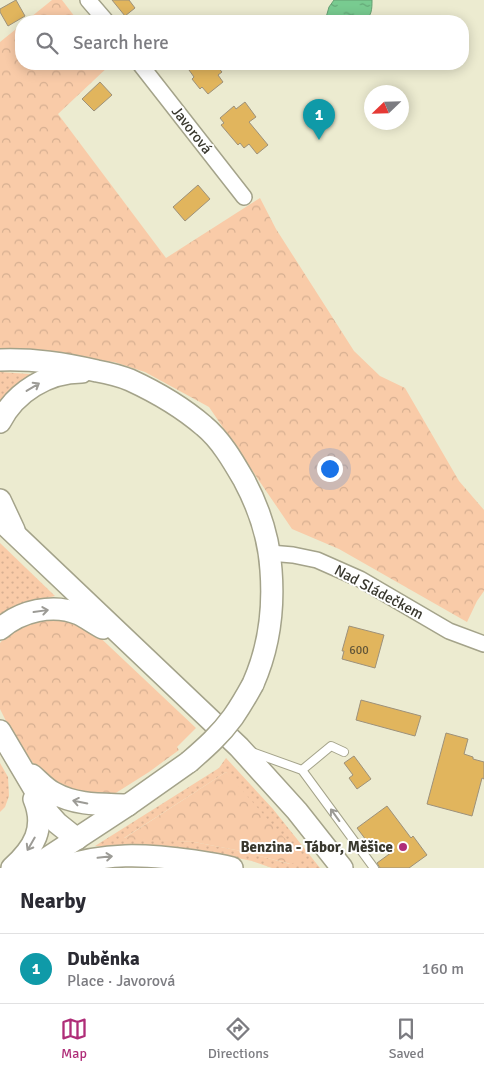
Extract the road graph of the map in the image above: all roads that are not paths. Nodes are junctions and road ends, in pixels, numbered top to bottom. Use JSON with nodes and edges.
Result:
{"nodes":[{"id":1,"x":88,"y":0,"type":"edge"},
{"id":2,"x":101,"y":15,"type":"edge"},
{"id":3,"x":145,"y":70,"type":"edge"},
{"id":4,"x":244,"y":196,"type":"dead end"},
{"id":5,"x":0,"y":360,"type":"edge"},
{"id":6,"x":102,"y":372,"type":"junction"},
{"id":7,"x":0,"y":422,"type":"edge"},
{"id":8,"x":0,"y":500,"type":"edge"},
{"id":9,"x":0,"y":520,"type":"edge"},
{"id":10,"x":16,"y":535,"type":"junction"},
{"id":11,"x":270,"y":554,"type":"junction"},
{"id":12,"x":0,"y":629,"type":"edge"},
{"id":13,"x":484,"y":644,"type":"edge"},
{"id":14,"x":151,"y":663,"type":"junction"},
{"id":15,"x":0,"y":731,"type":"edge"},
{"id":16,"x":239,"y":747,"type":"junction"},
{"id":17,"x":344,"y":752,"type":"dead end"},
{"id":18,"x":21,"y":766,"type":"junction"},
{"id":19,"x":302,"y":770,"type":"junction"},
{"id":20,"x":128,"y":805,"type":"junction"},
{"id":21,"x":77,"y":839,"type":"junction"},
{"id":22,"x":12,"y":868,"type":"edge"},
{"id":23,"x":32,"y":868,"type":"edge"},
{"id":24,"x":58,"y":868,"type":"edge"},
{"id":25,"x":232,"y":868,"type":"edge"},
{"id":26,"x":342,"y":868,"type":"edge"},
{"id":27,"x":374,"y":868,"type":"edge"}],
"edges":[{"from":1,"to":2,"type":"street"},
{"from":3,"to":4,"type":"street","name":"Javorová"},
{"from":5,"to":6,"type":"main road"},
{"from":7,"to":6,"type":"main road","one_way":true},
{"from":6,"to":11,"type":"main road"},
{"from":8,"to":10,"type":"main road"},
{"from":9,"to":10,"type":"main road"},
{"from":10,"to":14,"type":"main road"},
{"from":11,"to":13,"type":"street","name":"Nad Sládečkem"},
{"from":11,"to":20,"type":"main road","bridge":true},
{"from":12,"to":14,"type":"main road","one_way":true},
{"from":14,"to":16,"type":"main road"},
{"from":15,"to":18,"type":"main road"},
{"from":16,"to":19,"type":"lane"},
{"from":16,"to":26,"type":"main road"},
{"from":17,"to":19,"type":"lane"},
{"from":20,"to":18,"type":"main road","one_way":true},
{"from":18,"to":21,"type":"main road"},
{"from":18,"to":22,"type":"main road","one_way":true},
{"from":27,"to":19,"type":"lane","one_way":true},
{"from":20,"to":21,"type":"main road"},
{"from":21,"to":23,"type":"main road"},
{"from":24,"to":25,"type":"main road","one_way":true}]}
